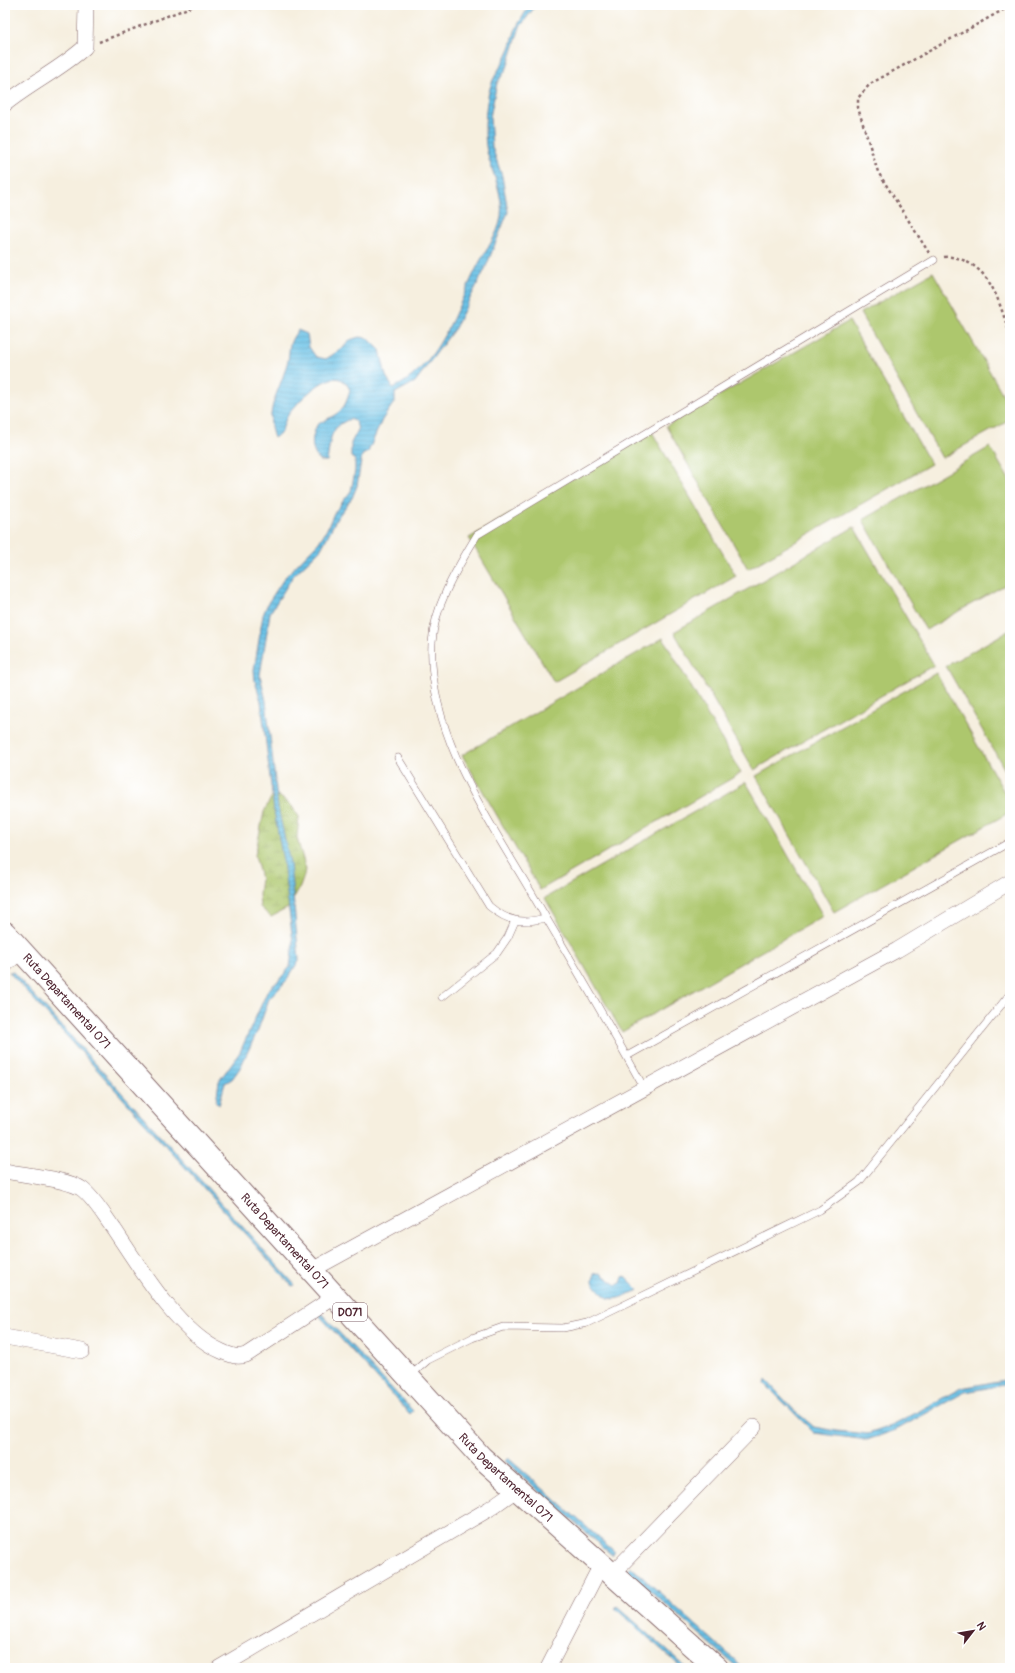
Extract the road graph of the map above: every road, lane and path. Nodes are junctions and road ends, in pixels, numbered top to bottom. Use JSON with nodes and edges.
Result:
{"nodes":[{"id":1,"x":86,"y":5,"type":"edge"},
{"id":2,"x":196,"y":5,"type":"edge"},
{"id":3,"x":1010,"y":6,"type":"edge"},
{"id":4,"x":85,"y":47,"type":"junction"},
{"id":5,"x":5,"y":104,"type":"edge"},
{"id":6,"x":934,"y":260,"type":"junction"},
{"id":7,"x":1010,"y":334,"type":"edge"},
{"id":8,"x":398,"y":758,"type":"dead end"},
{"id":9,"x":1010,"y":842,"type":"edge"},
{"id":10,"x":1010,"y":882,"type":"edge"},
{"id":11,"x":546,"y":918,"type":"junction"},
{"id":12,"x":515,"y":921,"type":"junction"},
{"id":13,"x":5,"y":933,"type":"edge"},
{"id":14,"x":13,"y":958,"type":"edge"},
{"id":15,"x":1010,"y":994,"type":"edge"},
{"id":16,"x":442,"y":997,"type":"dead end"},
{"id":17,"x":627,"y":1056,"type":"junction"},
{"id":18,"x":644,"y":1088,"type":"junction"},
{"id":19,"x":5,"y":1171,"type":"edge"},
{"id":20,"x":312,"y":1270,"type":"junction"},
{"id":21,"x":336,"y":1296,"type":"junction"},
{"id":22,"x":5,"y":1337,"type":"edge"},
{"id":23,"x":82,"y":1351,"type":"dead end"},
{"id":24,"x":408,"y":1378,"type":"junction"},
{"id":25,"x":754,"y":1427,"type":"dead end"},
{"id":26,"x":516,"y":1490,"type":"junction"},
{"id":27,"x":606,"y":1569,"type":"junction"},
{"id":28,"x":219,"y":1668,"type":"edge"},
{"id":29,"x":548,"y":1668,"type":"edge"},
{"id":30,"x":717,"y":1668,"type":"edge"}],
"edges":[{"from":1,"to":4,"type":"street"},
{"from":2,"to":4,"type":"path"},
{"from":3,"to":6,"type":"path"},
{"from":4,"to":5,"type":"street"},
{"from":6,"to":7,"type":"path"},
{"from":6,"to":11,"type":"lane"},
{"from":8,"to":12,"type":"lane"},
{"from":9,"to":17,"type":"lane"},
{"from":10,"to":18,"type":"street"},
{"from":11,"to":12,"type":"lane"},
{"from":11,"to":17,"type":"lane"},
{"from":12,"to":16,"type":"lane"},
{"from":13,"to":14,"type":"main road","name":"Ruta Departamental 071","number":"D071"},
{"from":14,"to":20,"type":"main road","name":"Ruta Departamental 071","number":"D071"},
{"from":15,"to":24,"type":"lane"},
{"from":17,"to":18,"type":"lane"},
{"from":18,"to":20,"type":"street"},
{"from":19,"to":21,"type":"street"},
{"from":20,"to":21,"type":"main road","name":"Ruta Departamental 071","number":"D071"},
{"from":21,"to":24,"type":"main road","name":"Ruta Departamental 071","number":"D071"},
{"from":22,"to":23,"type":"street"},
{"from":24,"to":26,"type":"main road","name":"Ruta Departamental 071","number":"D071"},
{"from":25,"to":27,"type":"street"},
{"from":26,"to":27,"type":"main road","name":"Ruta Departamental 071","number":"D071"},
{"from":26,"to":28,"type":"street"},
{"from":27,"to":29,"type":"street"},
{"from":27,"to":30,"type":"main road","name":"Ruta Departamental 071","number":"D071"}]}
